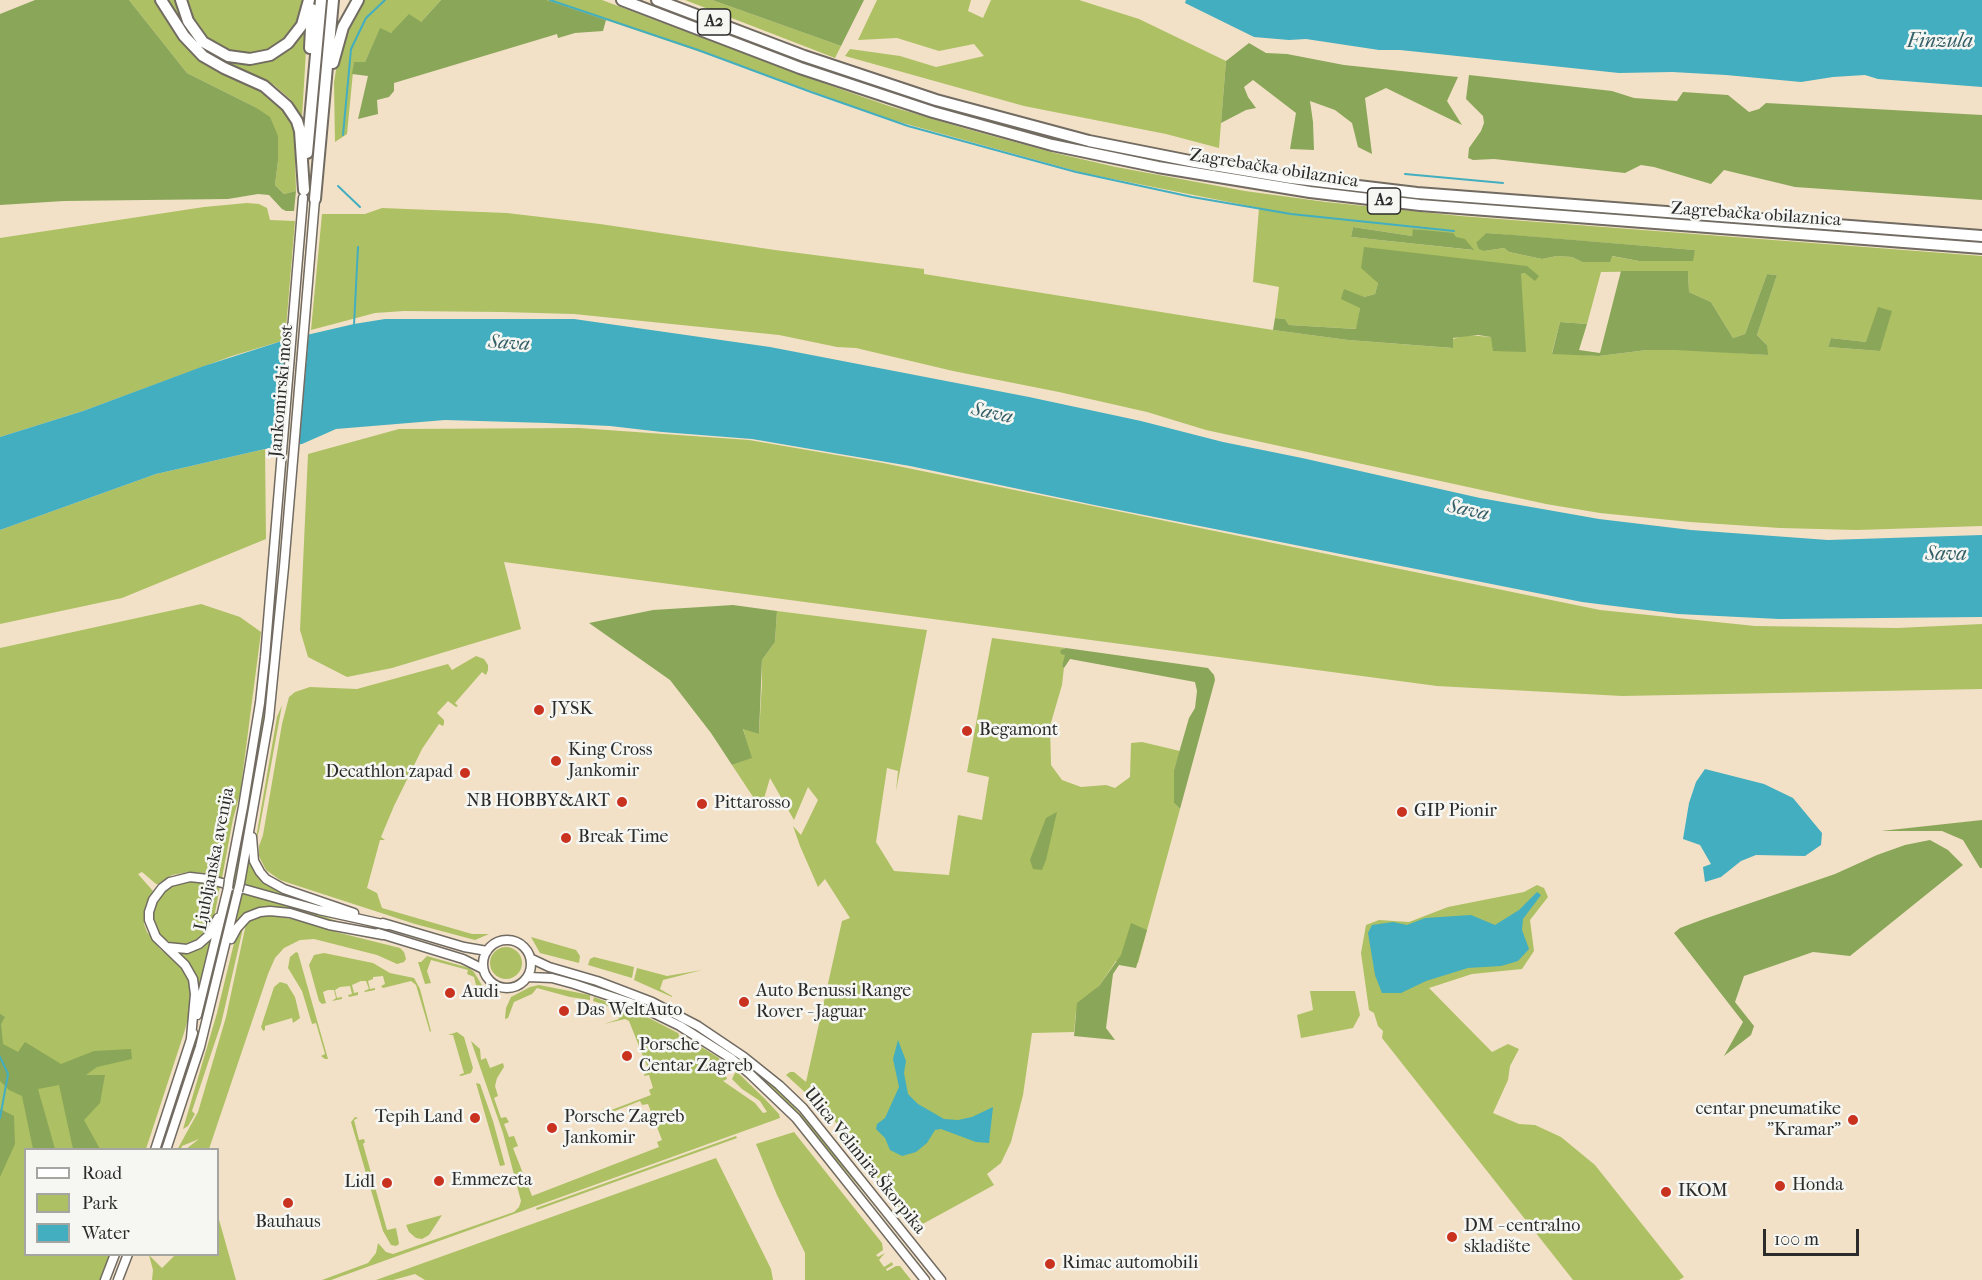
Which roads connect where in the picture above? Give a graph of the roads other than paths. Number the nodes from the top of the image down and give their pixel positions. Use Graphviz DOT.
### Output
graph roads {
  1 [pos="161,0"];
  2 [pos="182,0"];
  3 [pos="311,0"];
  4 [pos="321,0"];
  5 [pos="333,0"];
  6 [pos="358,0"];
  7 [pos="622,0"];
  8 [pos="657,0"];
  9 [pos="324,104"];
  10 [pos="311,106"];
  11 [pos="308,196"];
  12 [pos="1982,236"];
  13 [pos="1982,248"];
  14 [pos="273,567"];
  15 [pos="284,567"];
  16 [pos="251,822"];
  17 [pos="224,906"];
  18 [pos="319,910"];
  19 [pos="387,925"];
  20 [pos="383,935"];
  21 [pos="167,947"];
  22 [pos="226,947"];
  23 [pos="487,951"];
  24 [pos="532,959"];
  25 [pos="483,969"];
  26 [pos="528,977"];
  27 [pos="191,1038"];
  28 [pos="155,1148"];
  29 [pos="166,1148"];
  30 [pos="114,1256"];
  31 [pos="127,1256"];
  32 [pos="105,1280"];
  33 [pos="118,1280"];
  34 [pos="925,1280"];
  35 [pos="941,1280"];
  1 -- 11 [label="highway"];
  2 -- 3 [label="highway"];
  3 -- 10 [label="highway"];
  4 -- 10 [label="highway"];
  5 -- 9 [label="highway"];
  6 -- 9 [label="highway"];
  7 -- 13 [label="highway, Zagrebačka obilaznica / A2"];
  8 -- 12 [label="highway, Zagrebačka obilaznica / A2"];
  9 -- 11 [label="highway"];
  10 -- 11 [label="highway"];
  11 -- 14 [label="main road, Jankomirski most"];
  11 -- 15 [label="main road, Jankomirski most"];
  14 -- 17 [label="main road, Ljubljanska avenija"];
  15 -- 16 [label="main road, Ljubljanska avenija"];
  16 -- 19 [label="main road"];
  16 -- 22 [label="main road, Ljubljanska avenija"];
  17 -- 21 [label="main road"];
  17 -- 27 [label="main road, Ljubljanska avenija"];
  18 -- 19 [label="main road"];
  18 -- 20 [label="main road"];
  18 -- 21 [label="main road"];
  19 -- 23 [label="main road"];
  20 -- 22 [label="main road"];
  20 -- 25 [label="main road"];
  21 -- 27 [label="main road"];
  22 -- 29 [label="main road, Ljubljanska avenija"];
  23 -- 24 [label="main road"];
  23 -- 25 [label="main road"];
  24 -- 26 [label="main road"];
  24 -- 35 [label="main road, Ulica Velimira Škorpika"];
  25 -- 26 [label="main road"];
  26 -- 34 [label="main road, Ulica Velimira Škorpika"];
  27 -- 28 [label="main road, Ljubljanska avenija"];
  30 -- 32 [label="main road"];
  31 -- 33 [label="main road"];
}
